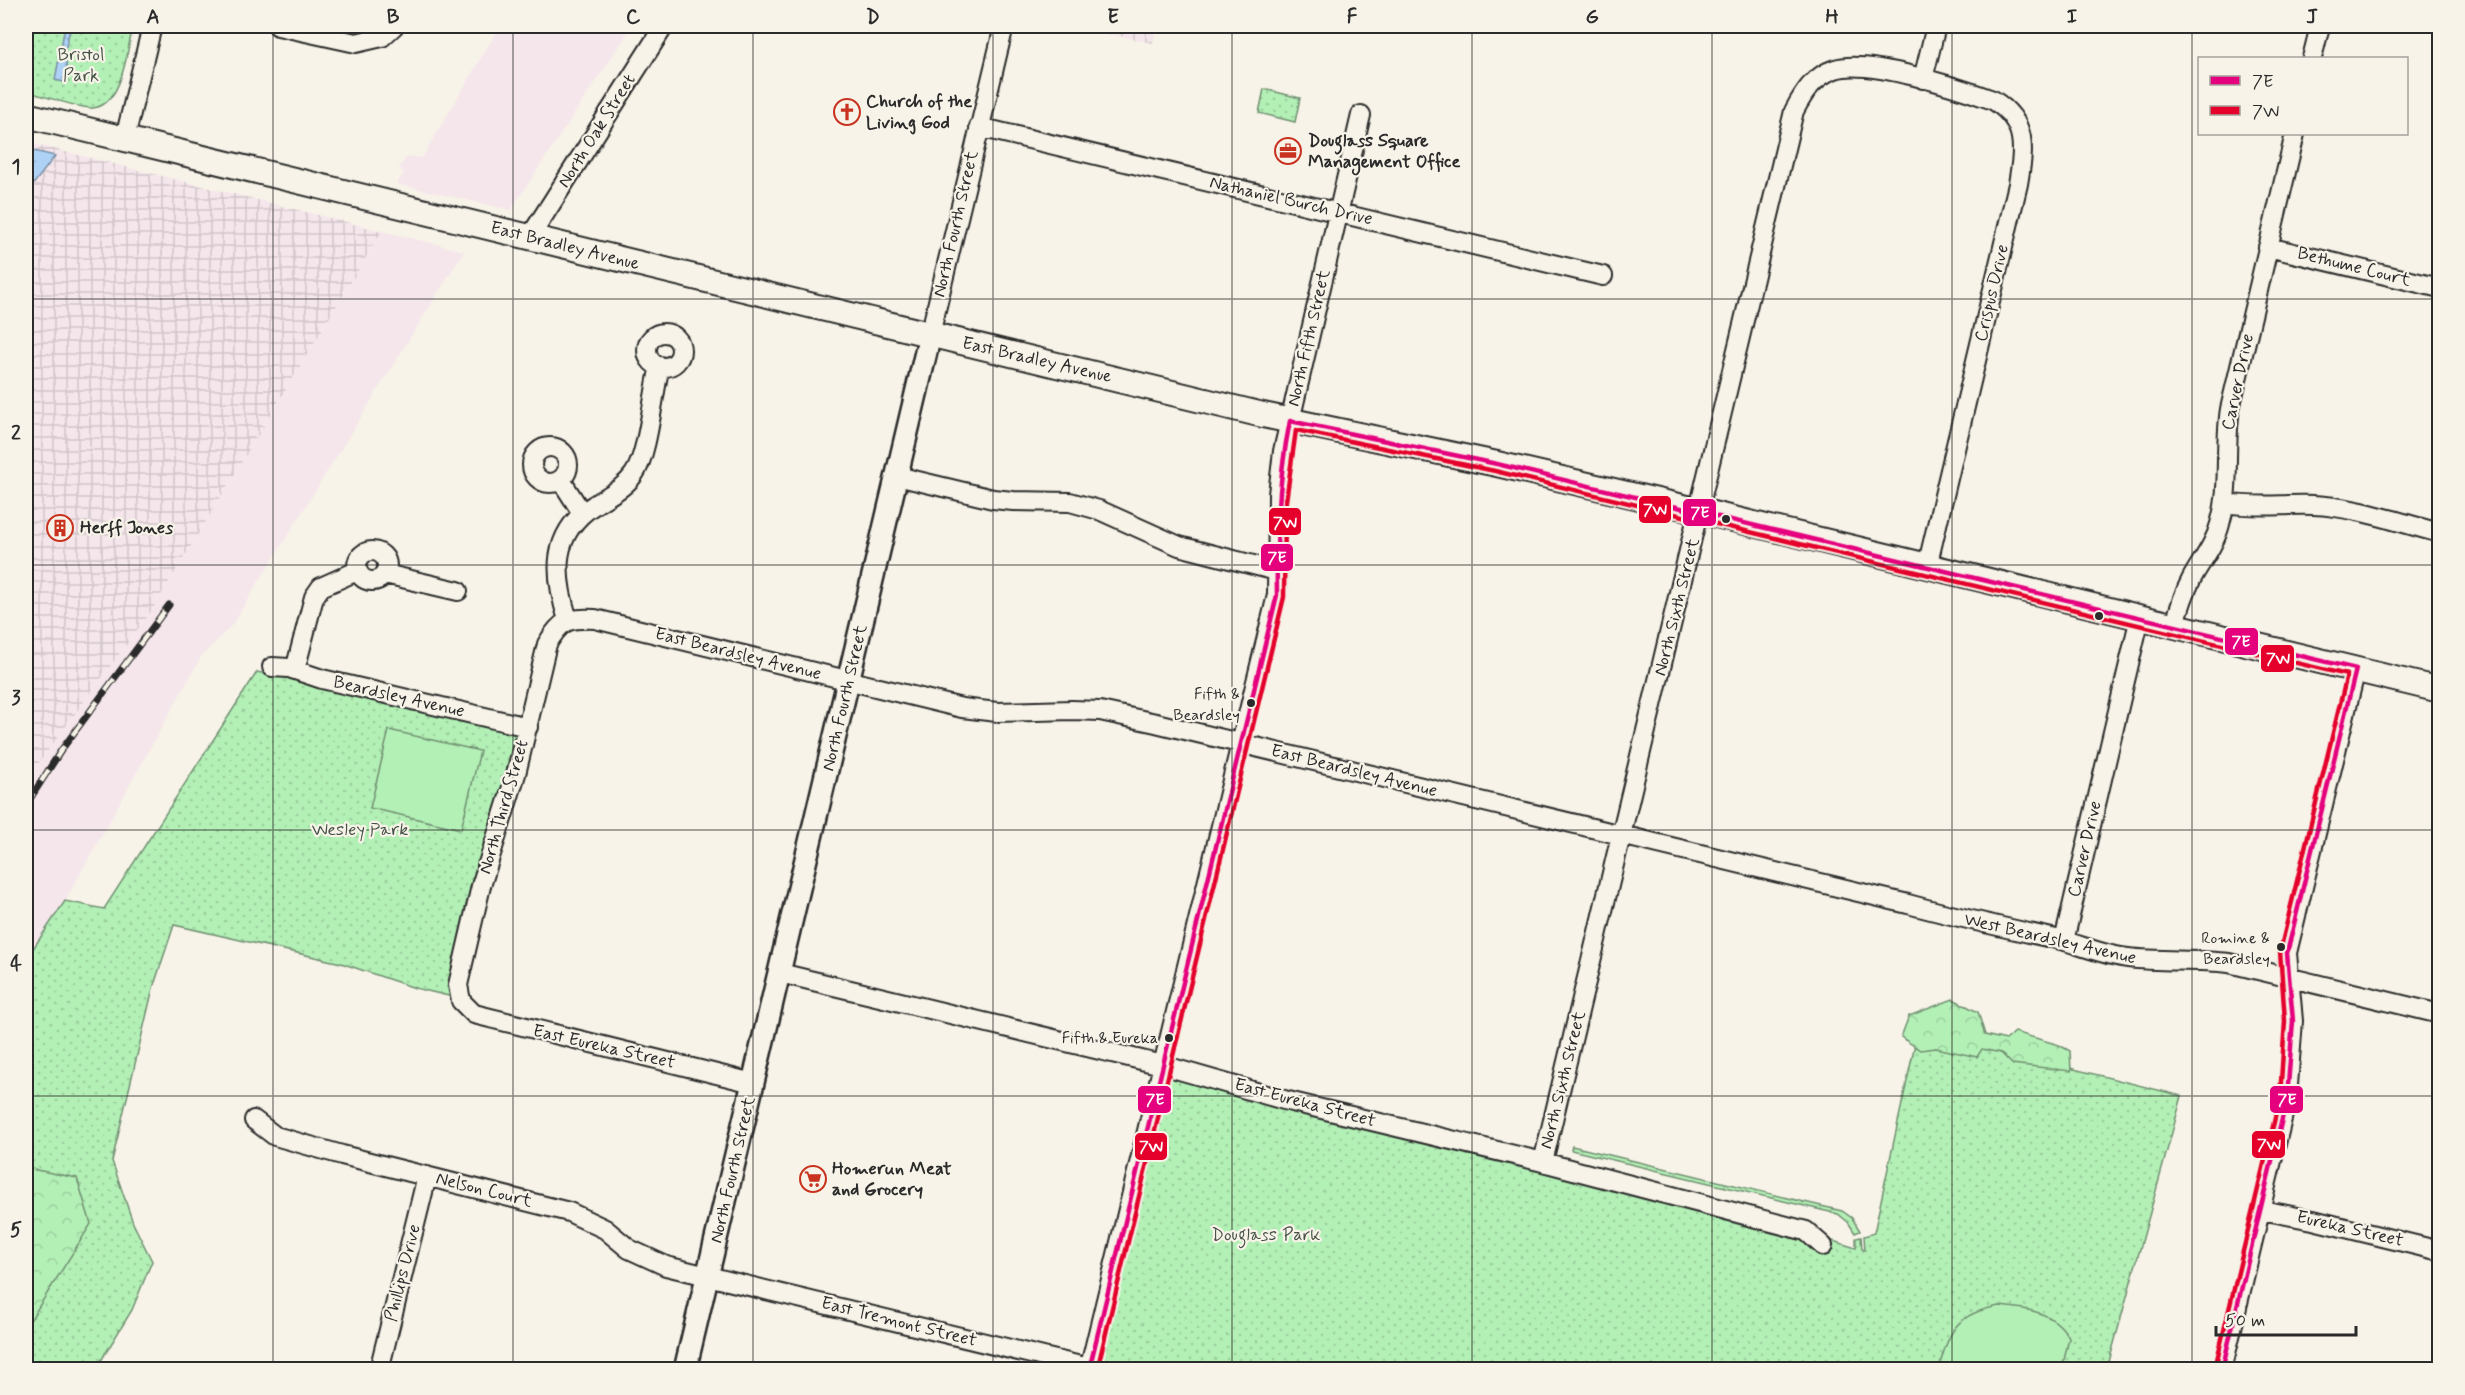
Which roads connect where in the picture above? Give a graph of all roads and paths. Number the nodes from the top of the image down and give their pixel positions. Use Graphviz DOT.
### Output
graph roads {
  1 [pos="152,26"];
  2 [pos="278,26"];
  3 [pos="664,26"];
  4 [pos="1004,26"];
  5 [pos="1936,26"];
  6 [pos="2320,26"];
  7 [pos="388,32"];
  8 [pos="2312,57"];
  9 [pos="1923,79"];
  10 [pos="26,115"];
  11 [pos="1361,115"];
  12 [pos="979,127"];
  13 [pos="2295,135"];
  14 [pos="125,138"];
  15 [pos="1339,213"];
  16 [pos="530,237"];
  17 [pos="2268,247"];
  18 [pos="1603,276"];
  19 [pos="2439,288"];
  20 [pos="930,335"];
  21 [pos="660,366"];
  22 [pos="1290,421"];
  23 [pos="897,476"];
  24 [pos="561,480"];
  25 [pos="2225,503"];
  26 [pos="1700,512"];
  27 [pos="582,513"];
  28 [pos="2439,532"];
  29 [pos="1927,567"];
  30 [pos="357,571"];
  31 [pos="1276,571"];
  32 [pos="385,574"];
  33 [pos="458,591"];
  34 [pos="2140,618"];
  35 [pos="568,620"];
  36 [pos="2175,625"];
  37 [pos="272,667"];
  38 [pos="2356,669"];
  39 [pos="295,670"];
  40 [pos="849,681"];
  41 [pos="2439,690"];
  42 [pos="528,727"];
  43 [pos="1241,743"];
  44 [pos="1623,836"];
  45 [pos="1908,904"];
  46 [pos="2064,941"];
  47 [pos="780,973"];
  48 [pos="2290,978"];
  49 [pos="461,1001"];
  50 [pos="2439,1014"];
  51 [pos="1162,1065"];
  52 [pos="753,1083"];
  53 [pos="254,1120"];
  54 [pos="1543,1162"];
  55 [pos="427,1176"];
  56 [pos="2261,1210"];
  57 [pos="1823,1246"];
  58 [pos="2439,1251"];
  59 [pos="708,1276"];
  60 [pos="1089,1369"];
  61 [pos="380,1370"];
  62 [pos="686,1370"];
  63 [pos="2222,1370"];
  1 -- 14 [label="street"];
  2 -- 7 [label="street"];
  3 -- 16 [label="street, North Oak Street"];
  4 -- 12 [label="street, North Fourth Street"];
  5 -- 9 [label="street"];
  6 -- 8 [label="street"];
  9 -- 26 [label="street, North Sixth Street"];
  9 -- 29 [label="street, Crispus Drive"];
  10 -- 14 [label="main road, East Bradley Avenue"];
  11 -- 15 [label="street, North Fifth Street"];
  12 -- 15 [label="street, Nathaniel Burch Drive"];
  12 -- 20 [label="street, North Fourth Street"];
  13 -- 17 [label="street, Carver Drive"];
  14 -- 16 [label="main road, East Bradley Avenue"];
  15 -- 18 [label="street, Nathaniel Burch Drive"];
  15 -- 22 [label="street, North Fifth Street"];
  16 -- 20 [label="main road, East Bradley Avenue"];
  17 -- 19 [label="street, Bethume Court"];
  17 -- 25 [label="street, Carver Drive"];
  20 -- 22 [label="main road, East Bradley Avenue"];
  20 -- 23 [label="street, North Fourth Street"];
  21 -- 27 [label="street"];
  22 -- 26 [label="main road, East Bradley Avenue"];
  22 -- 31 [label="street, North Fifth Street"];
  23 -- 31 [label="street"];
  23 -- 40 [label="street, North Fourth Street"];
  24 -- 27 [label="street"];
  25 -- 28 [label="street"];
  25 -- 36 [label="street, Carver Drive"];
  26 -- 29 [label="main road, East Bradley Avenue"];
  26 -- 44 [label="street, North Sixth Street"];
  27 -- 35 [label="street"];
  29 -- 34 [label="main road, East Bradley Avenue"];
  30 -- 32 [label="street"];
  30 -- 32 [label="street"];
  30 -- 39 [label="street"];
  31 -- 43 [label="street, North Fifth Street"];
  32 -- 33 [label="street"];
  34 -- 36 [label="main road, East Bradley Avenue"];
  34 -- 46 [label="street, Carver Drive"];
  35 -- 40 [label="street, East Beardsley Avenue"];
  35 -- 42 [label="street, North Third Street"];
  36 -- 38 [label="main road, East Bradley Avenue"];
  37 -- 39 [label="street, Beardsley Avenue"];
  38 -- 41 [label="main road, East Bradley Avenue"];
  38 -- 48 [label="street"];
  39 -- 42 [label="street, Beardsley Avenue"];
  40 -- 43 [label="street, East Beardsley Avenue"];
  40 -- 47 [label="street, North Fourth Street"];
  42 -- 49 [label="street, North Third Street"];
  43 -- 44 [label="street, East Beardsley Avenue"];
  43 -- 51 [label="street, North Fifth Street"];
  44 -- 45 [label="street, East Beardsley Avenue"];
  44 -- 54 [label="street, North Sixth Street"];
  45 -- 46 [label="street, West Beardsley Avenue"];
  46 -- 48 [label="street, West Beardsley Avenue"];
  47 -- 51 [label="street, East Eureka Street"];
  47 -- 52 [label="street, North Fourth Street"];
  48 -- 50 [label="street, West Beardsley Avenue"];
  48 -- 56 [label="street"];
  49 -- 52 [label="street, East Eureka Street"];
  51 -- 54 [label="street, East Eureka Street"];
  51 -- 60 [label="street, North Fifth Street"];
  52 -- 59 [label="street, North Fourth Street"];
  53 -- 55 [label="street, Nelson Court"];
  54 -- 57 [label="street, East Eureka Street"];
  55 -- 59 [label="street, Nelson Court"];
  55 -- 61 [label="street, Phillips Drive"];
  56 -- 58 [label="street, Eureka Street"];
  56 -- 63 [label="street"];
  59 -- 60 [label="street, East Tremont Street"];
  59 -- 62 [label="street, North Fourth Street"];
}
